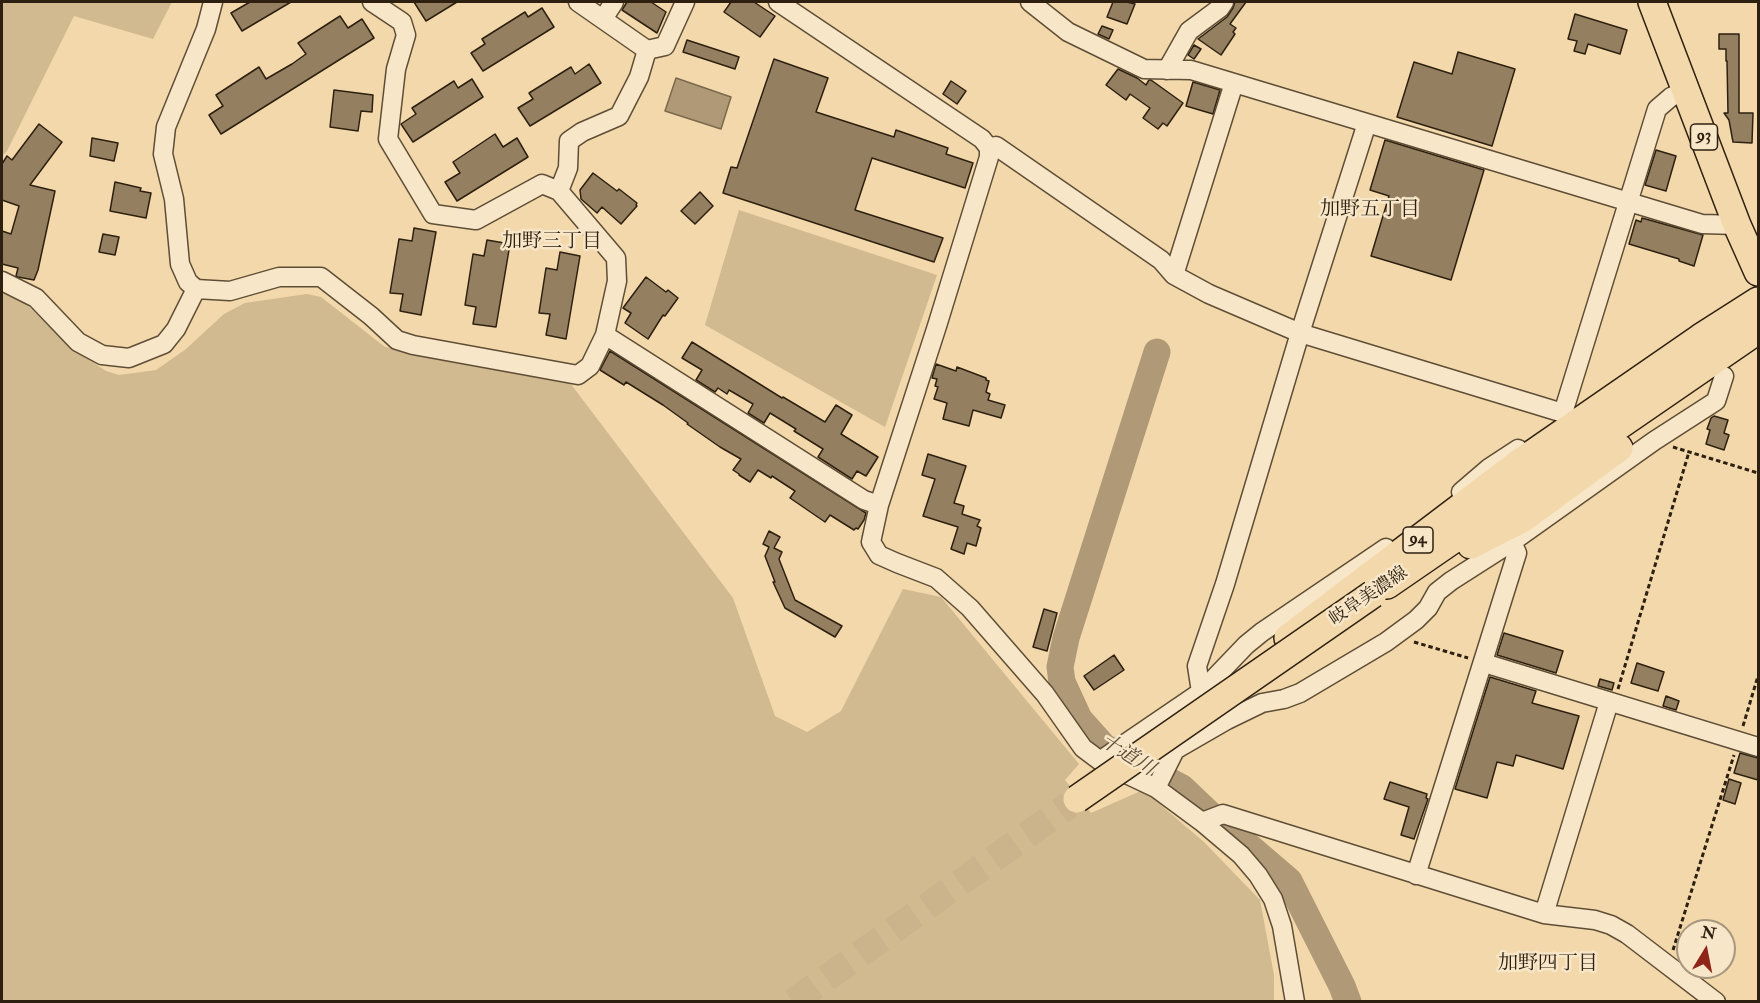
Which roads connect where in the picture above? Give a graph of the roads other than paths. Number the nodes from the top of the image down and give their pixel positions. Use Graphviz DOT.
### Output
graph roads {
  1 [pos="213,2"];
  2 [pos="372,2"];
  3 [pos="578,2"];
  4 [pos="614,2"];
  5 [pos="685,2"];
  6 [pos="778,2"];
  7 [pos="1030,2"];
  8 [pos="1224,2"];
  9 [pos="1652,2"];
  10 [pos="603,19"];
  11 [pos="647,50"];
  12 [pos="1167,70"];
  13 [pos="1234,83"];
  14 [pos="1686,90"];
  15 [pos="1367,123"];
  16 [pos="989,148"];
  17 [pos="559,191"];
  18 [pos="1627,202"];
  19 [pos="1737,225"];
  20 [pos="1758,272"];
  21 [pos="1174,275"];
  22 [pos="2,281"];
  23 [pos="196,289"];
  24 [pos="1758,301"];
  25 [pos="1758,330"];
  26 [pos="1300,333"];
  27 [pos="605,335"];
  28 [pos="1700,338"];
  29 [pos="1758,352"];
  30 [pos="1564,415"];
  31 [pos="1650,435"];
  32 [pos="879,505"];
  33 [pos="1512,542"];
  34 [pos="1373,594"];
  35 [pos="1484,663"];
  36 [pos="1205,696"];
  37 [pos="1611,702"];
  38 [pos="1758,747"];
  39 [pos="1175,750"];
  40 [pos="1103,763"];
  41 [pos="1159,781"];
  42 [pos="1073,802"];
  43 [pos="1208,819"];
  44 [pos="1416,875"];
  45 [pos="1544,914"];
  46 [pos="1295,1002"];
  47 [pos="1716,1002"];
  1 -- 23 [label="street"];
  2 -- 17 [label="street"];
  3 -- 10 [label="street"];
  4 -- 10 [label="street"];
  5 -- 11 [label="street"];
  6 -- 16 [label="street"];
  7 -- 12 [label="street"];
  8 -- 12 [label="street"];
  9 -- 14 [label="main road, 93"];
  10 -- 11 [label="street"];
  11 -- 17 [label="street"];
  12 -- 13 [label="street"];
  13 -- 15 [label="street"];
  13 -- 21 [label="street"];
  14 -- 18 [label="street"];
  14 -- 19 [label="main road, 93"];
  15 -- 18 [label="street"];
  15 -- 26 [label="street"];
  16 -- 21 [label="street"];
  16 -- 32 [label="street"];
  17 -- 27 [label="street"];
  18 -- 19 [label="street"];
  18 -- 30 [label="street"];
  19 -- 20 [label="main road, 93"];
  21 -- 26 [label="street"];
  22 -- 23 [label="street"];
  23 -- 27 [label="street"];
  24 -- 28 [label="main road, 94"];
  25 -- 34 [label="main road, 岐阜美濃線 / 94"];
  26 -- 30 [label="street"];
  26 -- 36 [label="street"];
  27 -- 32 [label="street"];
  28 -- 30 [label="street"];
  28 -- 36 [label="main road, 94, bridge"];
  29 -- 31 [label="main road, 94"];
  30 -- 36 [label="street"];
  31 -- 33 [label="street"];
  31 -- 34 [label="main road, 94"];
  32 -- 40 [label="street"];
  33 -- 35 [label="street"];
  33 -- 39 [label="street"];
  34 -- 36 [label="main road, 岐阜美濃線 / 94, bridge"];
  35 -- 37 [label="street"];
  35 -- 44 [label="street"];
  36 -- 39 [label="street"];
  36 -- 40 [label="street"];
  36 -- 42 [label="main road, 岐阜美濃線 / 94, bridge"];
  37 -- 38 [label="street"];
  37 -- 45 [label="street"];
  39 -- 41 [label="street"];
  40 -- 41 [label="street"];
  41 -- 43 [label="street"];
  43 -- 44 [label="street"];
  43 -- 46 [label="street"];
  44 -- 45 [label="street"];
  45 -- 47 [label="street"];
}
